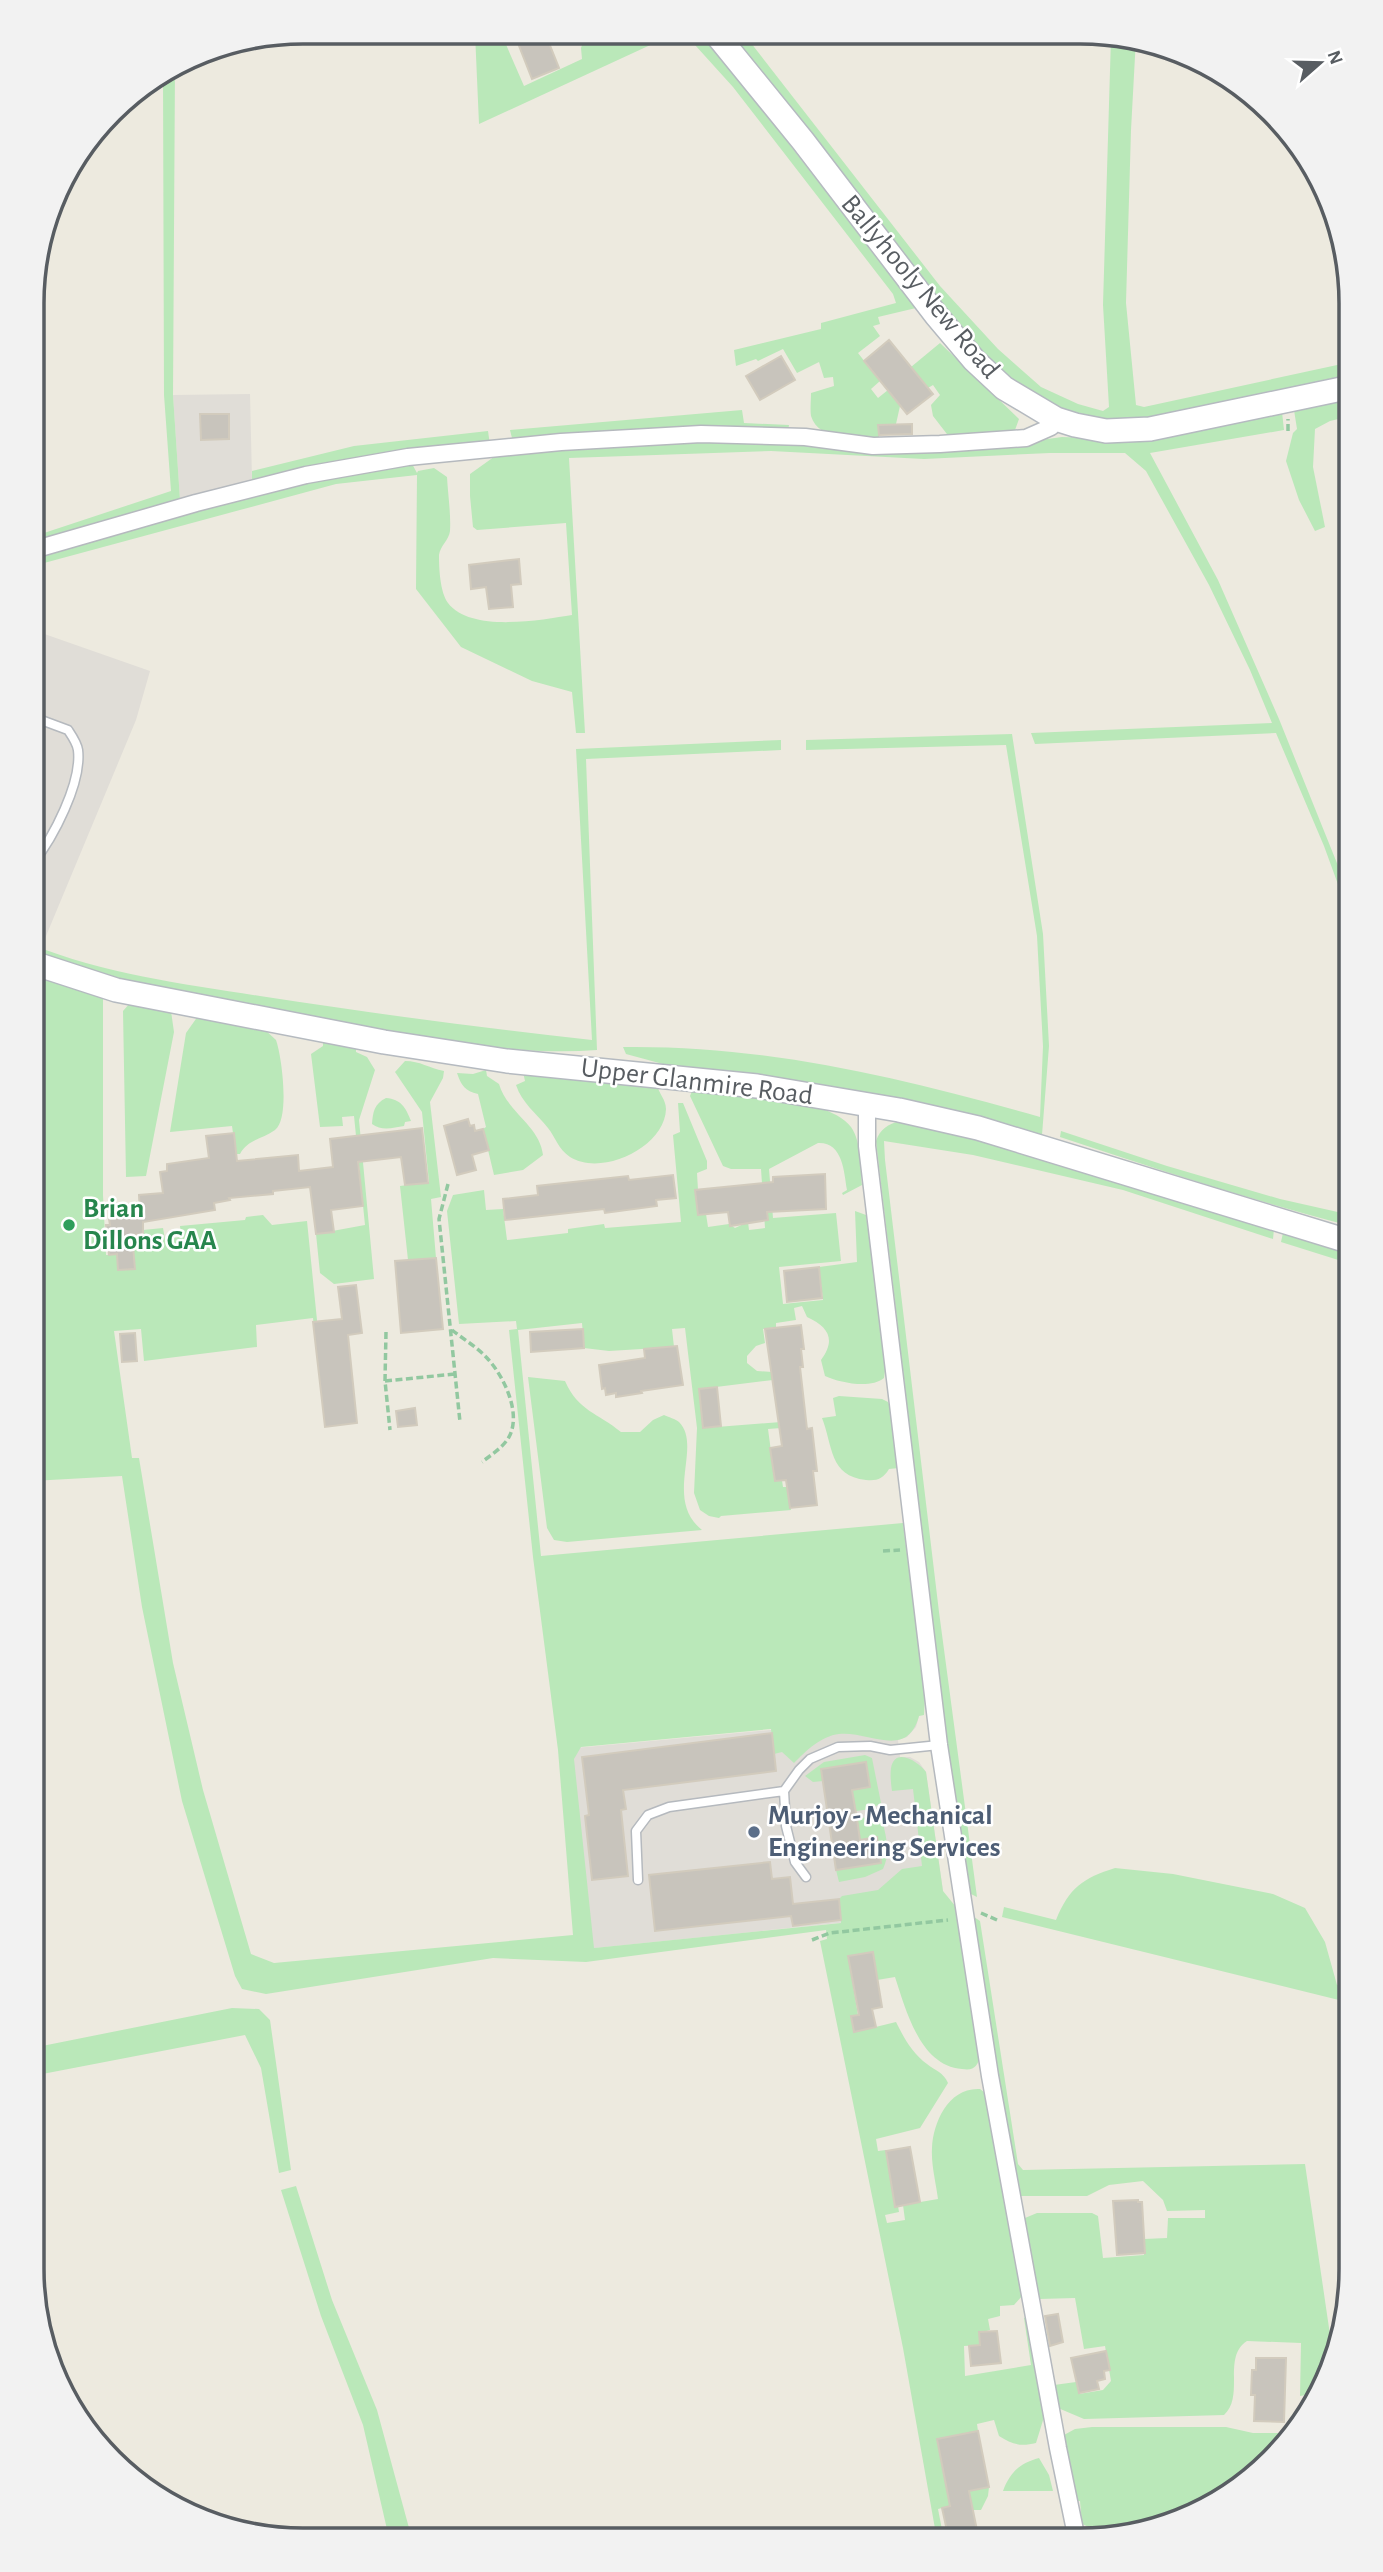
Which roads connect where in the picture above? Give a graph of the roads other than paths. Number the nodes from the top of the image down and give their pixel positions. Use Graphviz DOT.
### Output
graph roads {
  1 [pos="724,44"];
  2 [pos="1339,390"];
  3 [pos="1056,419"];
  4 [pos="44,547"];
  5 [pos="44,721"];
  6 [pos="44,849"];
  7 [pos="44,967"];
  8 [pos="867,1104"];
  9 [pos="1339,1238"];
  10 [pos="939,1745"];
  11 [pos="784,1791"];
  12 [pos="806,1877"];
  13 [pos="638,1880"];
  14 [pos="1075,2528"];
  1 -- 3 [label="main road, Ballyhooly New Road"];
  2 -- 3 [label="main road, Ballyhooly New Road"];
  3 -- 4 [label="street"];
  5 -- 6 [label="lane"];
  7 -- 8 [label="main road, Upper Glanmire Road"];
  8 -- 9 [label="main road, Upper Glanmire Road"];
  8 -- 10 [label="street"];
  10 -- 11 [label="lane"];
  10 -- 14 [label="street"];
  11 -- 12 [label="lane"];
  11 -- 13 [label="lane"];
}
